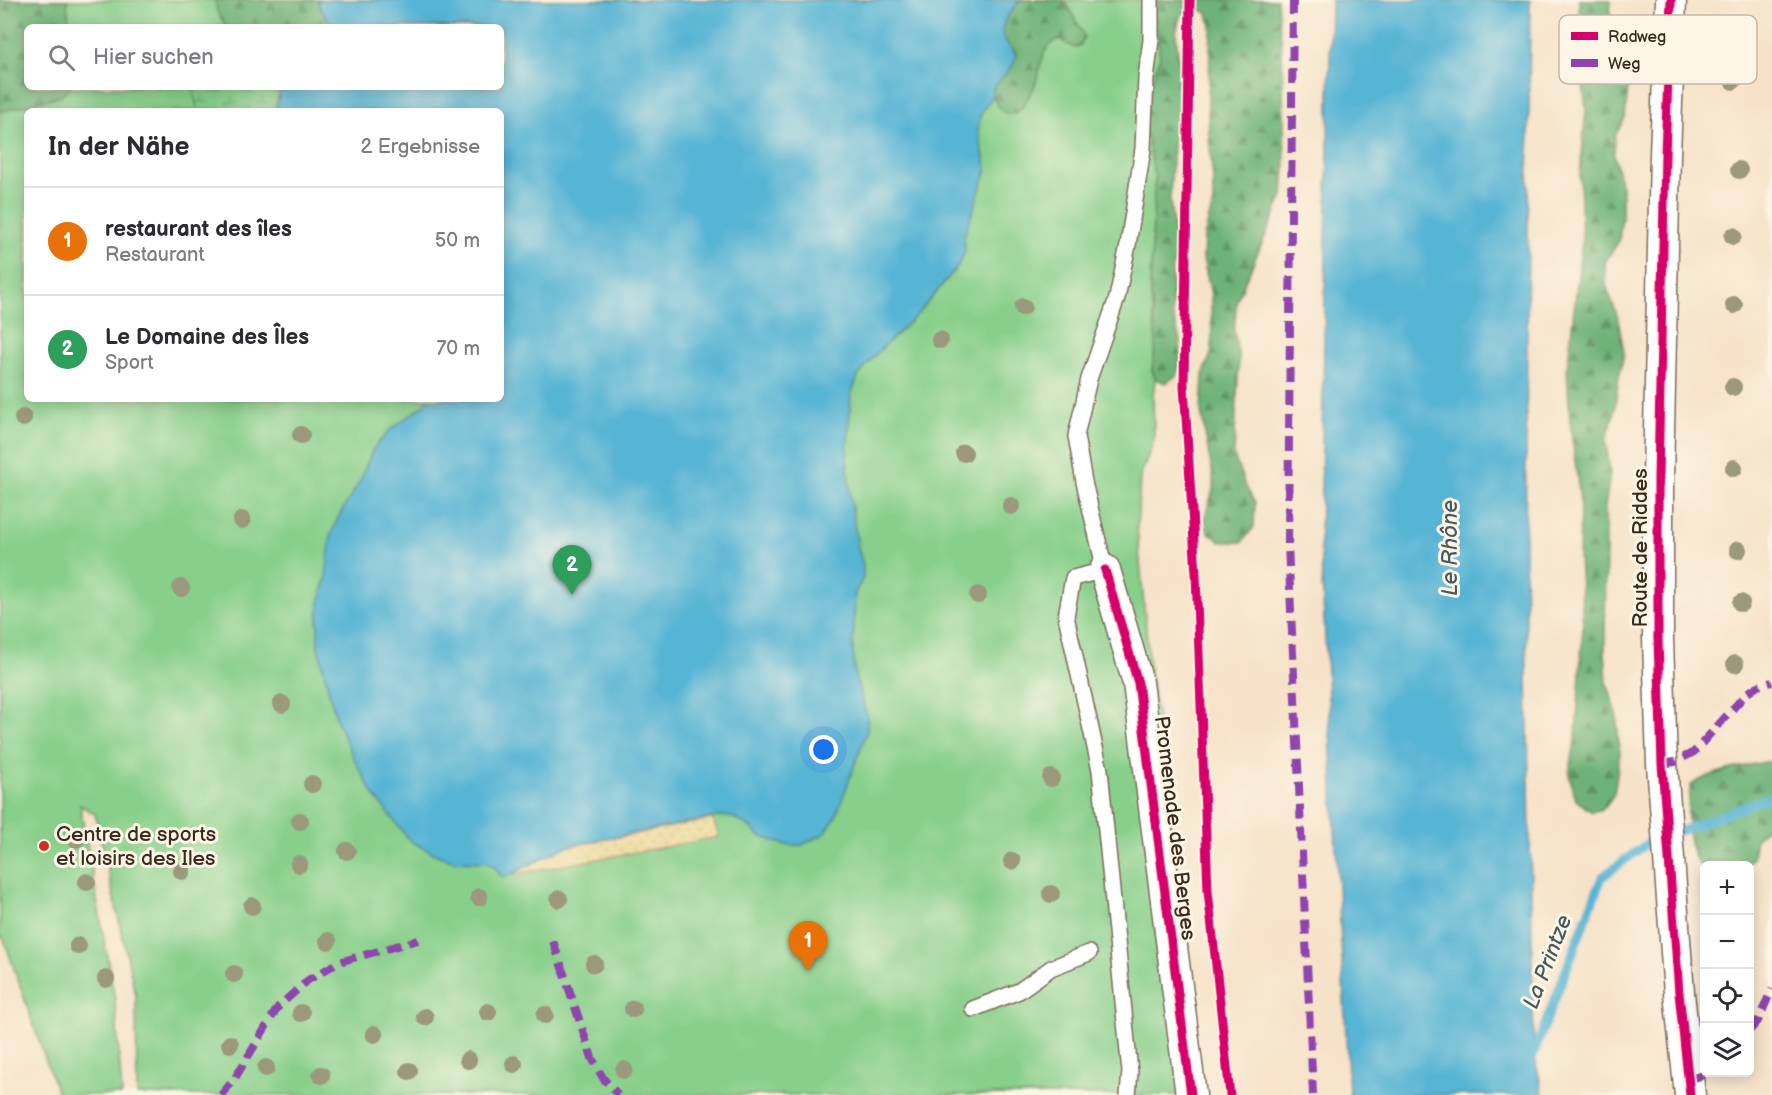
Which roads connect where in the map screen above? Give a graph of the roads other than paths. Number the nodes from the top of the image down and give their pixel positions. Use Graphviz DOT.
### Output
graph roads {
  1 [pos="1151,0"];
  2 [pos="1671,0"];
  3 [pos="1670,15"];
  4 [pos="1668,84"];
  5 [pos="1105,570"];
  6 [pos="1089,953"];
  7 [pos="973,1009"];
  8 [pos="1128,1095"];
  9 [pos="1191,1095"];
  10 [pos="1690,1095"];
  1 -- 5 [label="lane"];
  2 -- 3 [label="street, Route de Riddes"];
  4 -- 10 [label="street, Route de Riddes"];
  5 -- 8 [label="lane"];
  5 -- 9 [label="street, Promenade des Berges"];
  6 -- 7 [label="lane"];
}
